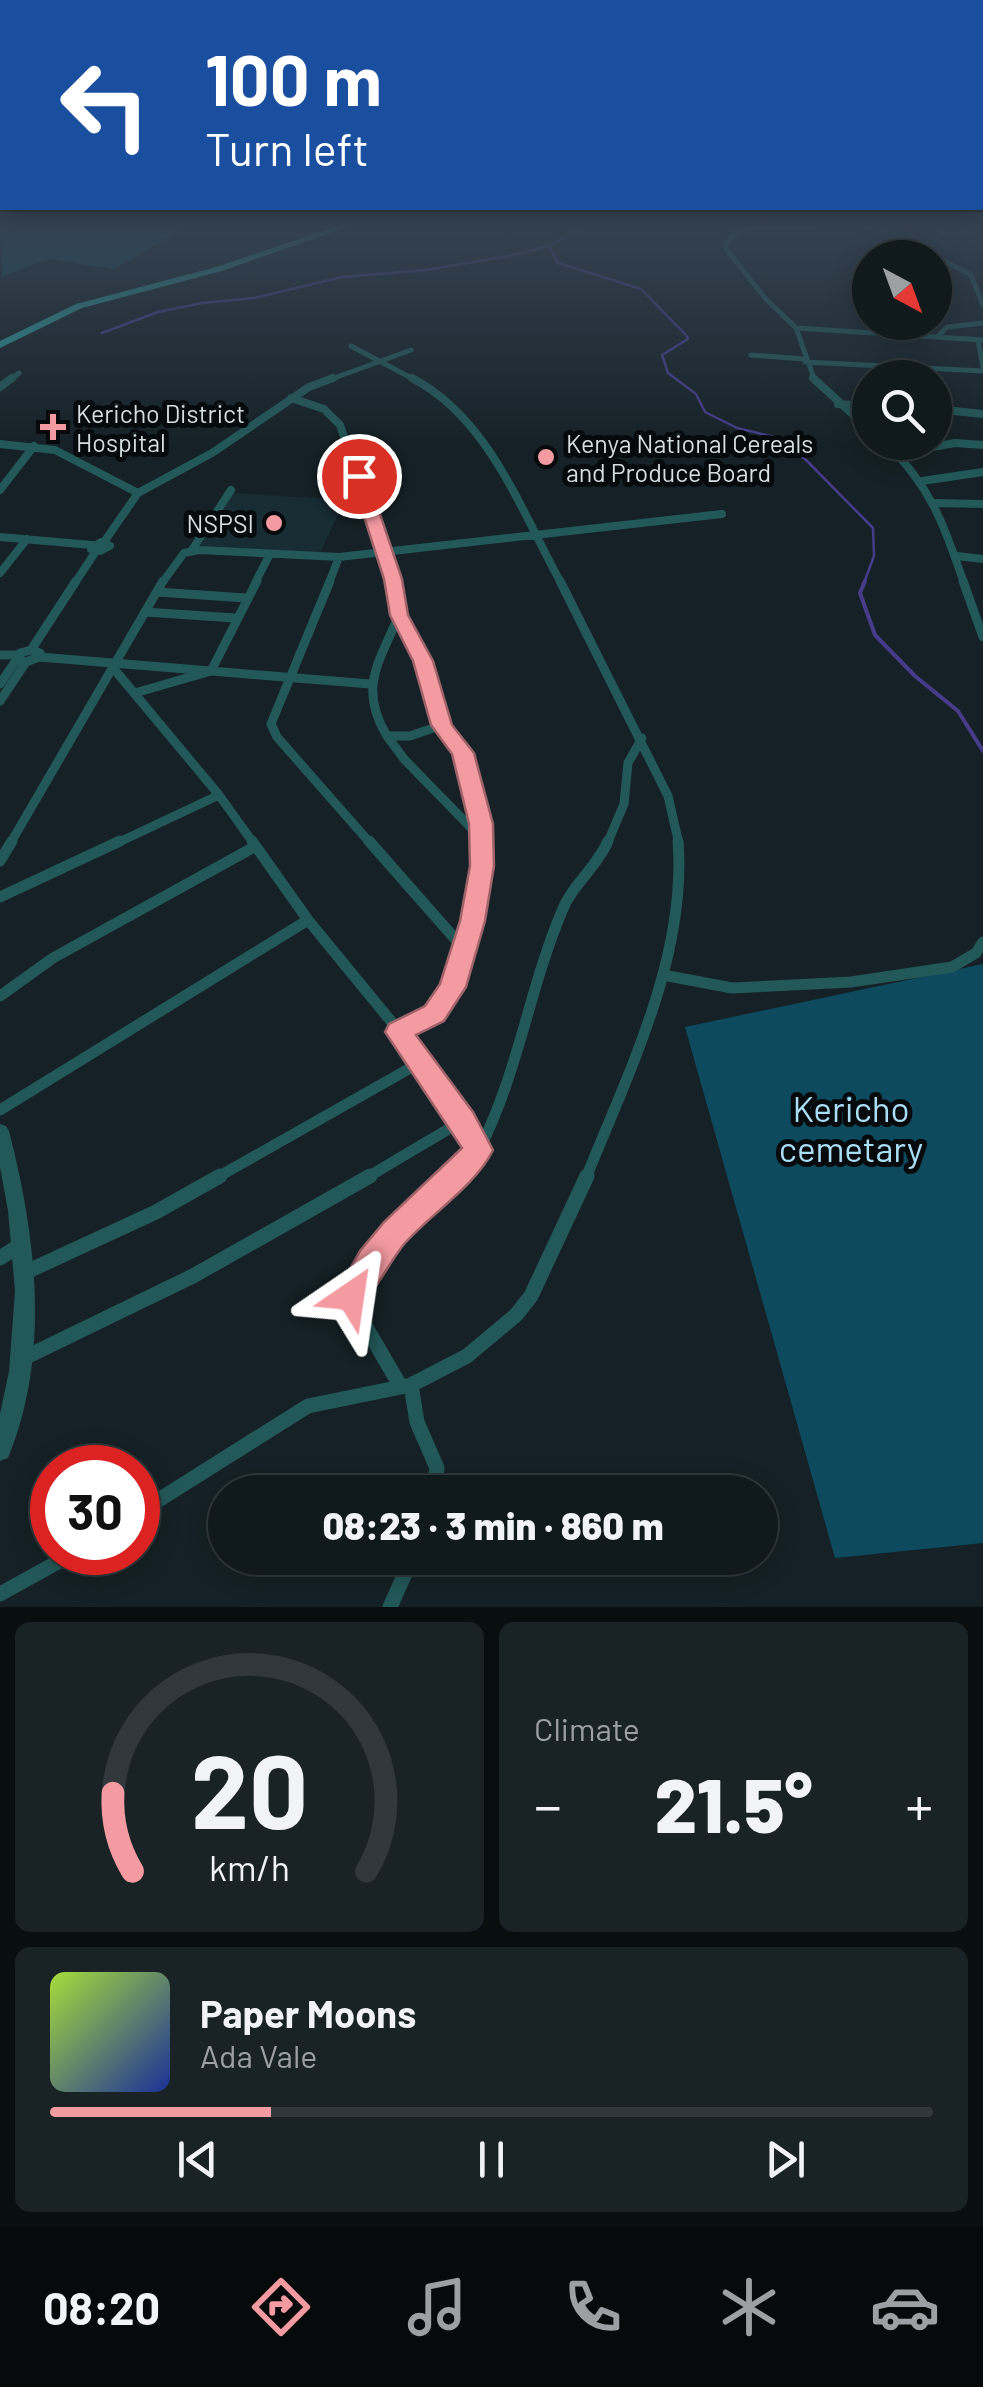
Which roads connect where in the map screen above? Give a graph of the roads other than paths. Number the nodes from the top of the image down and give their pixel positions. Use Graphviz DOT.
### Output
graph roads {
  1 [pos="112,297"];
  2 [pos="765,297"];
  3 [pos="983,324"];
  4 [pos="952,327"];
  5 [pos="796,328"];
  6 [pos="852,331"];
  7 [pos="952,337"];
  8 [pos="980,340"];
  9 [pos="4,342"];
  10 [pos="350,346"];
  11 [pos="411,350"];
  12 [pos="750,356"];
  13 [pos="381,360"];
  14 [pos="804,361"];
  15 [pos="983,369"];
  16 [pos="19,373"];
  17 [pos="0,387"];
  18 [pos="290,398"];
  19 [pos="838,404"];
  20 [pos="852,405"];
  21 [pos="952,411"];
  22 [pos="983,414"];
  23 [pos="852,415"];
  24 [pos="0,444"];
  25 [pos="952,444"];
  26 [pos="983,445"];
  27 [pos="34,446"];
  28 [pos="904,460"];
  29 [pos="983,472"];
  30 [pos="922,480"];
  31 [pos="0,490"];
  32 [pos="231,490"];
  33 [pos="138,493"];
  34 [pos="936,503"];
  35 [pos="983,504"];
  36 [pos="722,514"];
  37 [pos="534,537"];
  38 [pos="0,538"];
  39 [pos="27,539"];
  40 [pos="94,548"];
  41 [pos="192,550"];
  42 [pos="270,554"];
  43 [pos="384,554"];
  44 [pos="957,556"];
  45 [pos="339,557"];
  46 [pos="983,558"];
  47 [pos="0,574"];
  48 [pos="157,592"];
  49 [pos="246,598"];
  50 [pos="145,612"];
  51 [pos="399,615"];
  52 [pos="236,618"];
  53 [pos="982,634"];
  54 [pos="35,653"];
  55 [pos="0,655"];
  56 [pos="20,659"];
  57 [pos="116,665"];
  58 [pos="211,671"];
  59 [pos="291,678"];
  60 [pos="0,684"];
  61 [pos="370,684"];
  62 [pos="135,693"];
  63 [pos="0,701"];
  64 [pos="442,725"];
  65 [pos="387,736"];
  66 [pos="642,738"];
  67 [pos="219,795"];
  68 [pos="480,838"];
  69 [pos="254,847"];
  70 [pos="0,861"];
  71 [pos="0,897"];
  72 [pos="308,920"];
  73 [pos="983,942"];
  74 [pos="462,951"];
  75 [pos="664,975"];
  76 [pos="0,996"];
  77 [pos="399,1032"];
  78 [pos="421,1062"];
  79 [pos="0,1110"];
  80 [pos="462,1121"];
  81 [pos="0,1131"];
  82 [pos="478,1150"];
  83 [pos="7,1182"];
  84 [pos="22,1243"];
  85 [pos="0,1258"];
  86 [pos="26,1272"];
  87 [pos="24,1358"];
  88 [pos="406,1386"];
  89 [pos="5,1422"];
  90 [pos="0,1450"];
  91 [pos="436,1475"];
  92 [pos="160,1499"];
  93 [pos="34,1575"];
  94 [pos="404,1575"];
  95 [pos="0,1594"];
  96 [pos="390,1607"];
  1 -- 9 [label="highway"];
  2 -- 5 [label="street"];
  3 -- 4 [label="street"];
  5 -- 6 [label="street"];
  5 -- 14 [label="street"];
  7 -- 8 [label="street"];
  8 -- 15 [label="street"];
  10 -- 13 [label="street"];
  11 -- 13 [label="street"];
  12 -- 14 [label="street"];
  13 -- 18 [label="street"];
  13 -- 37 [label="street"];
  14 -- 15 [label="street"];
  14 -- 19 [label="street"];
  16 -- 17 [label="street"];
  18 -- 33 [label="street"];
  18 -- 43 [label="street"];
  19 -- 20 [label="street"];
  19 -- 23 [label="street"];
  21 -- 22 [label="street"];
  24 -- 27 [label="street"];
  25 -- 26 [label="street"];
  27 -- 31 [label="street"];
  27 -- 33 [label="street"];
  28 -- 30 [label="street"];
  29 -- 30 [label="street"];
  30 -- 34 [label="street"];
  32 -- 41 [label="street"];
  33 -- 40 [label="street"];
  34 -- 35 [label="street"];
  34 -- 44 [label="street"];
  36 -- 37 [label="street"];
  37 -- 43 [label="street"];
  37 -- 66 [label="street"];
  38 -- 39 [label="street"];
  39 -- 40 [label="street"];
  39 -- 47 [label="street"];
  40 -- 54 [label="street"];
  41 -- 42 [label="street"];
  41 -- 48 [label="street"];
  42 -- 45 [label="street"];
  42 -- 49 [label="street"];
  43 -- 45 [label="street"];
  43 -- 51 [label="street"];
  44 -- 46 [label="street"];
  44 -- 53 [label="street"];
  45 -- 59 [label="street"];
  48 -- 49 [label="street"];
  48 -- 50 [label="street"];
  49 -- 52 [label="street"];
  50 -- 52 [label="street"];
  50 -- 57 [label="street"];
  51 -- 61 [label="street"];
  51 -- 64 [label="street"];
  52 -- 58 [label="street"];
  54 -- 56 [label="street"];
  54 -- 57 [label="street"];
  55 -- 56 [label="street"];
  56 -- 60 [label="street"];
  56 -- 63 [label="street"];
  57 -- 58 [label="street"];
  57 -- 62 [label="street"];
  57 -- 70 [label="street"];
  58 -- 59 [label="street"];
  58 -- 62 [label="street"];
  59 -- 61 [label="street"];
  59 -- 74 [label="street"];
  61 -- 65 [label="street"];
  62 -- 67 [label="street"];
  64 -- 65 [label="street"];
  64 -- 68 [label="street"];
  65 -- 68 [label="street"];
  66 -- 75 [label="street"];
  66 -- 82 [label="street"];
  67 -- 69 [label="street"];
  67 -- 71 [label="street"];
  68 -- 74 [label="street"];
  69 -- 72 [label="street"];
  69 -- 76 [label="street"];
  72 -- 77 [label="street"];
  72 -- 79 [label="street"];
  73 -- 75 [label="street"];
  74 -- 77 [label="street"];
  75 -- 88 [label="street"];
  77 -- 78 [label="street"];
  78 -- 80 [label="street"];
  78 -- 86 [label="street"];
  80 -- 82 [label="street"];
  80 -- 87 [label="street"];
  81 -- 83 [label="street"];
  82 -- 88 [label="street"];
  83 -- 84 [label="street"];
  84 -- 85 [label="street"];
  84 -- 86 [label="street"];
  86 -- 87 [label="street"];
  87 -- 89 [label="street"];
  88 -- 91 [label="street"];
  88 -- 92 [label="street"];
  89 -- 90 [label="street"];
  93 -- 95 [label="street"];
  94 -- 96 [label="street"];
}
